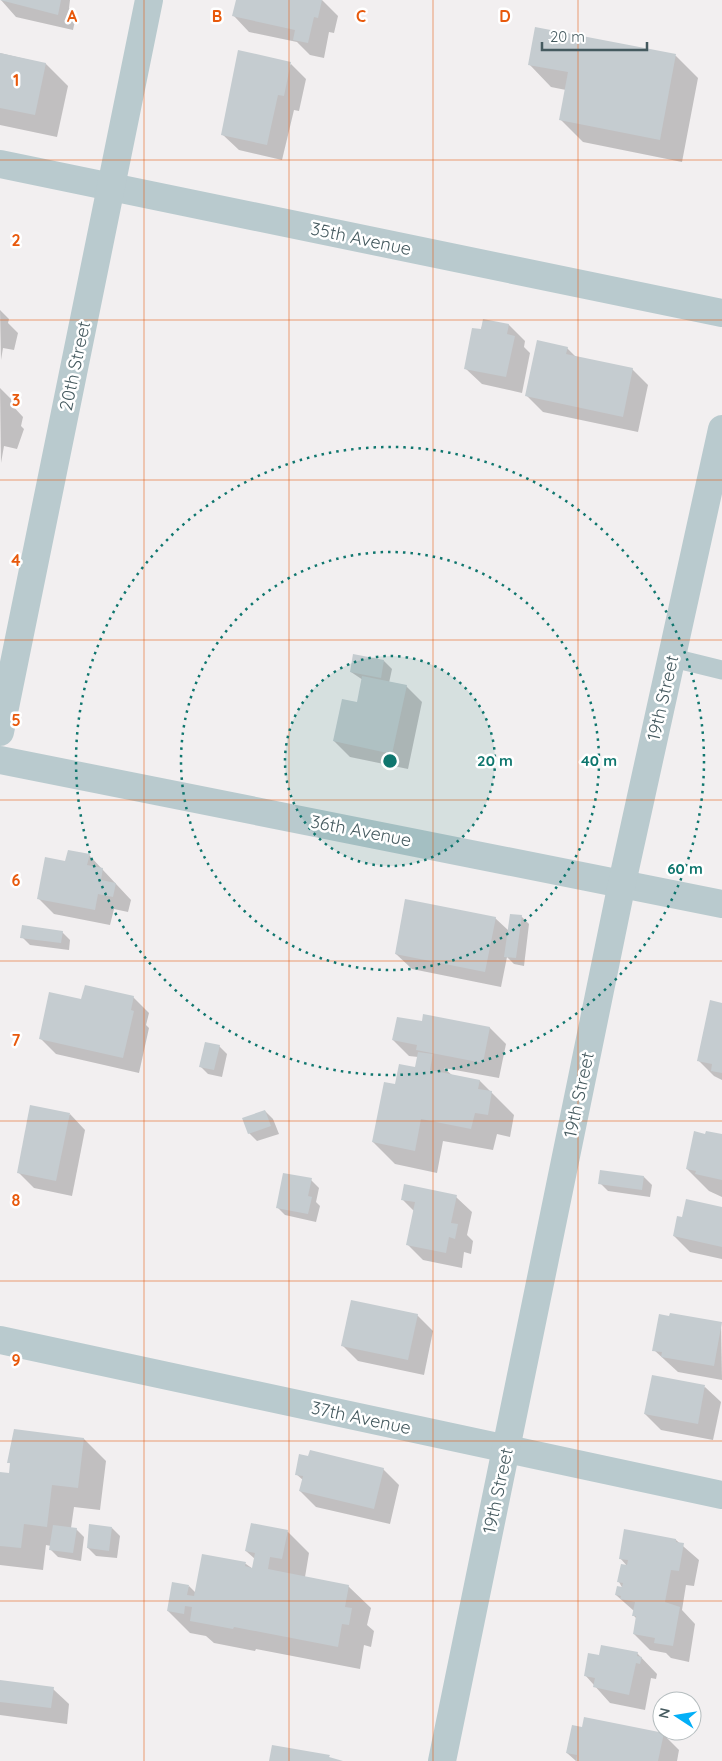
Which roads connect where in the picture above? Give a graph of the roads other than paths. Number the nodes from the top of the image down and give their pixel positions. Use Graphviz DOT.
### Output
graph roads {
  1 [pos="149,0"];
  2 [pos="0,164"];
  3 [pos="112,189"];
  4 [pos="722,313"];
  5 [pos="722,429"];
  6 [pos="672,658"];
  7 [pos="722,670"];
  8 [pos="0,732"];
  9 [pos="0,760"];
  10 [pos="622,883"];
  11 [pos="722,904"];
  12 [pos="0,1340"];
  13 [pos="506,1450"];
  14 [pos="722,1495"];
  15 [pos="442,1761"];
  1 -- 3 [label="street, 20th Street"];
  2 -- 3 [label="street, 35th Avenue"];
  3 -- 4 [label="street, 35th Avenue"];
  3 -- 8 [label="street, 20th Street"];
  5 -- 6 [label="street, 19th Street"];
  6 -- 7 [label="lane"];
  6 -- 10 [label="street, 19th Street"];
  9 -- 10 [label="street, 36th Avenue"];
  10 -- 11 [label="street, 36th Avenue"];
  10 -- 13 [label="street, 19th Street"];
  12 -- 13 [label="street, 37th Avenue"];
  13 -- 14 [label="street, 37th Avenue"];
  13 -- 15 [label="street, 19th Street"];
}
